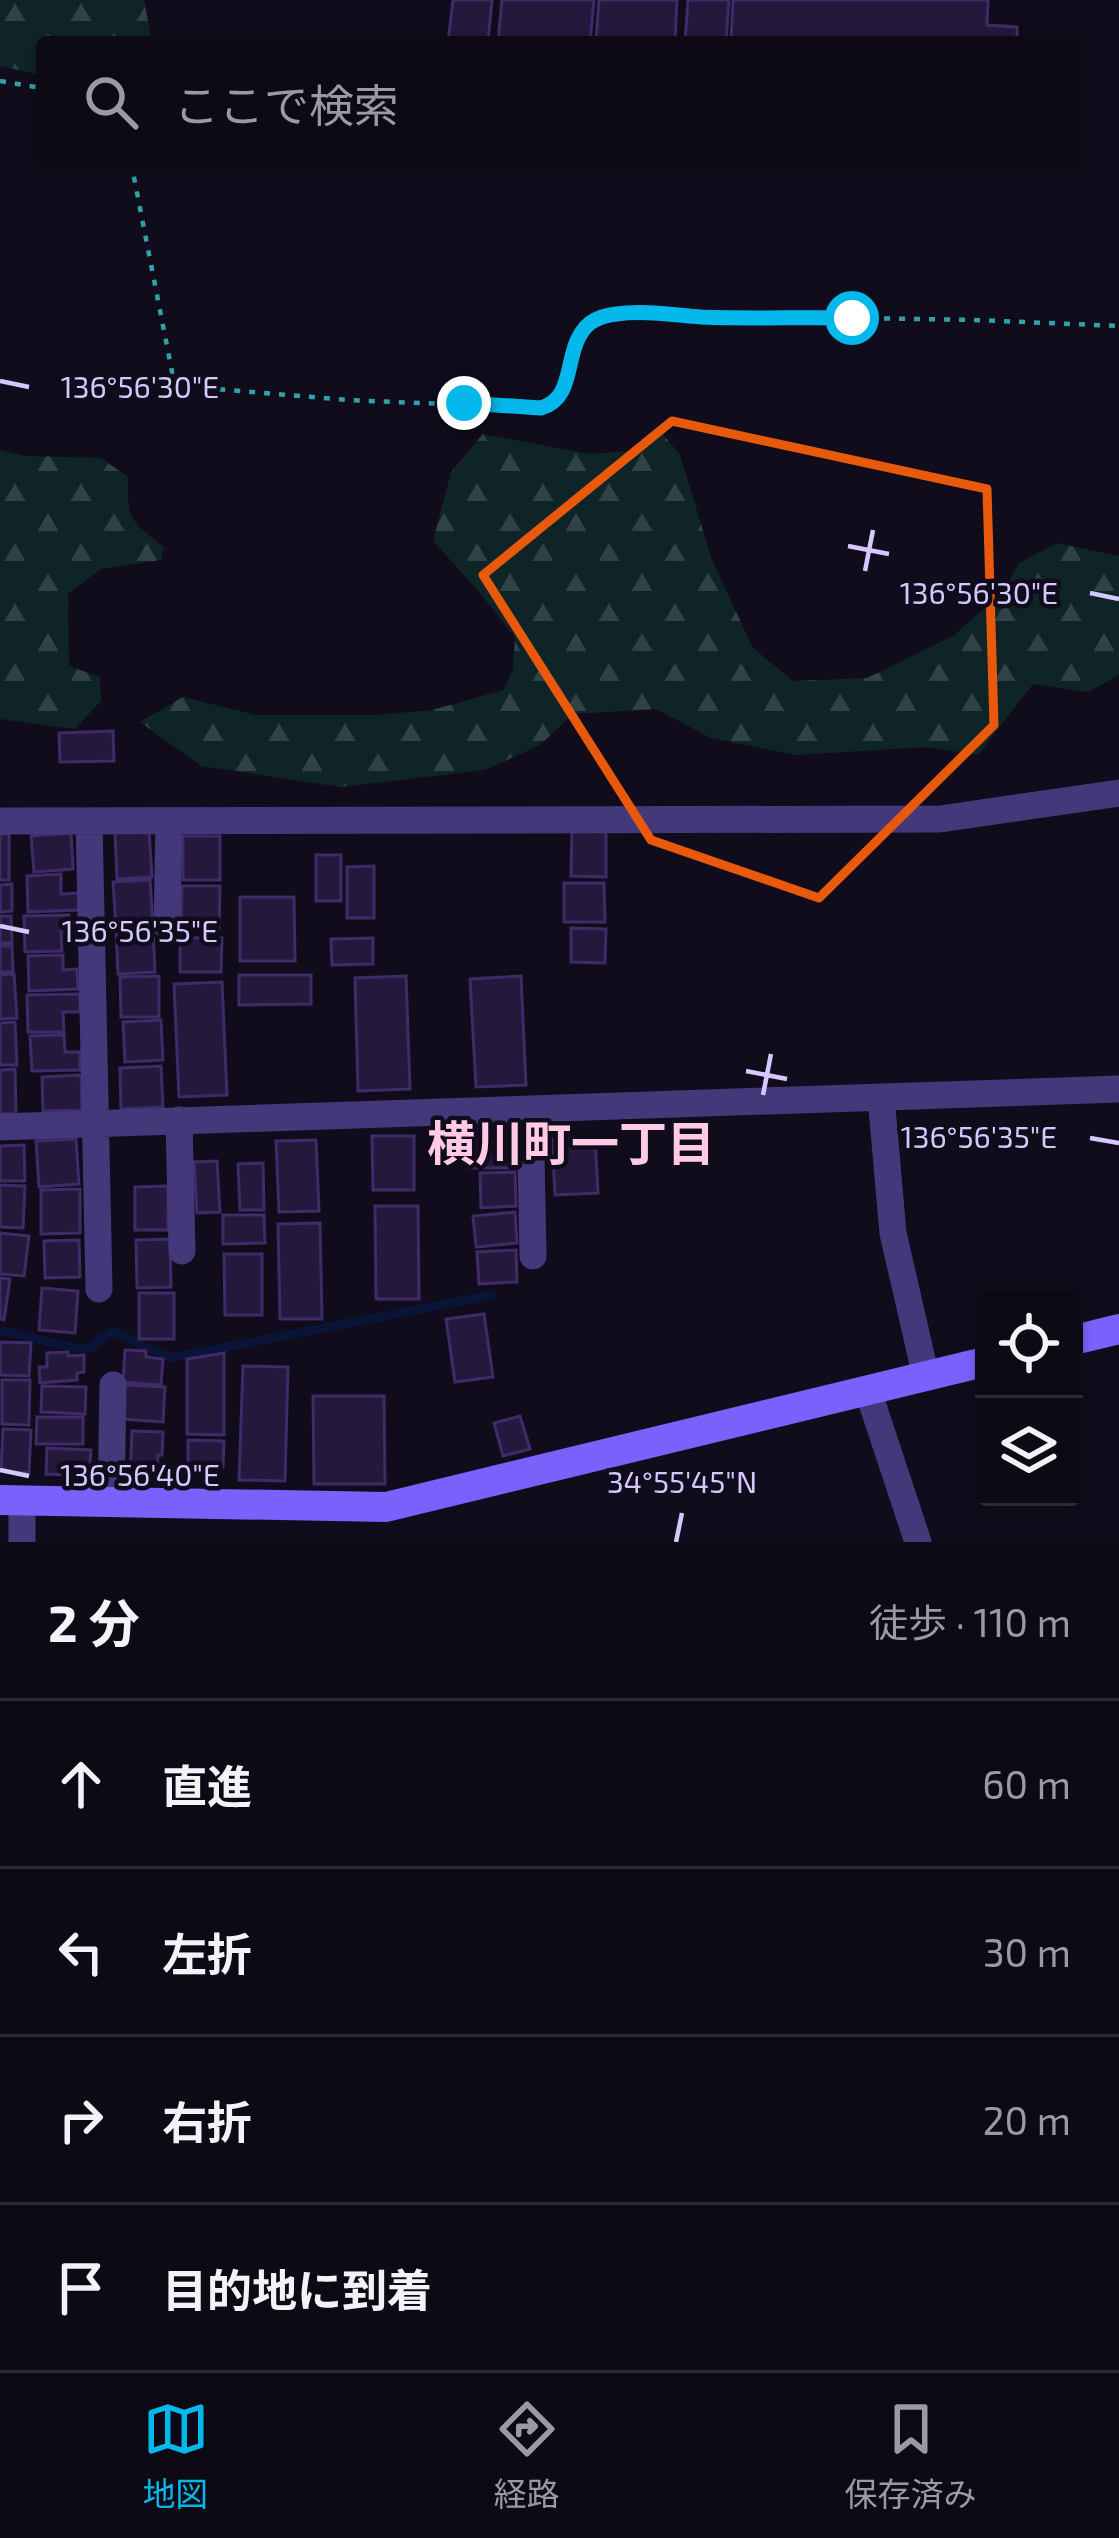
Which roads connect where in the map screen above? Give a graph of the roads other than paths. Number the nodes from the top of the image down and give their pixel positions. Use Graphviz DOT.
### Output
graph roads {
  1 [pos="1119,793"];
  2 [pos="0,820"];
  3 [pos="89,821"];
  4 [pos="169,822"];
  5 [pos="167,926"];
  6 [pos="1119,1089"];
  7 [pos="881,1096"];
  8 [pos="530,1108"];
  9 [pos="179,1120"];
  10 [pos="97,1124"];
  11 [pos="0,1127"];
  12 [pos="182,1251"];
  13 [pos="533,1256"];
  14 [pos="99,1288"];
  15 [pos="1119,1329"];
  16 [pos="1083,1338"];
  17 [pos="975,1364"];
  18 [pos="926,1377"];
  19 [pos="113,1385"];
  20 [pos="868,1391"];
  21 [pos="11,1500"];
  22 [pos="111,1502"];
  23 [pos="22,1542"];
  24 [pos="918,1542"];
  1 -- 4 [label="street"];
  2 -- 3 [label="street"];
  3 -- 4 [label="street"];
  3 -- 10 [label="street"];
  4 -- 5 [label="street"];
  6 -- 7 [label="street"];
  7 -- 8 [label="street"];
  7 -- 18 [label="street"];
  8 -- 9 [label="street"];
  8 -- 13 [label="street"];
  9 -- 10 [label="street"];
  9 -- 12 [label="street"];
  10 -- 11 [label="street"];
  10 -- 14 [label="street"];
  15 -- 16 [label="street"];
  17 -- 18 [label="street"];
  18 -- 20 [label="street"];
  19 -- 22 [label="street"];
  20 -- 22 [label="street"];
  20 -- 24 [label="street"];
  21 -- 22 [label="street"];
  21 -- 23 [label="street"];
}
